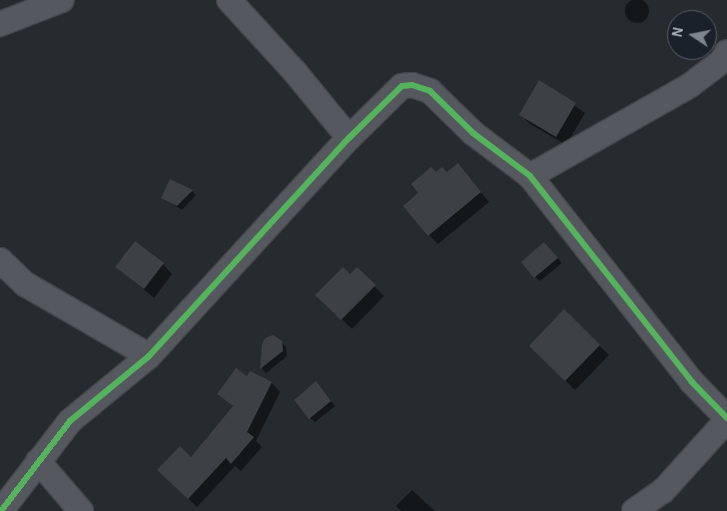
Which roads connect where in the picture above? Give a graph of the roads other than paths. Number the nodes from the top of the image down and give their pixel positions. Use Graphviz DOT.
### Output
graph roads {
  1 [pos="62,0"];
  2 [pos="229,0"];
  3 [pos="0,24"];
  4 [pos="727,52"];
  5 [pos="349,138"];
  6 [pos="530,176"];
  7 [pos="0,260"];
  8 [pos="149,356"];
  9 [pos="727,419"];
  10 [pos="38,460"];
  11 [pos="1,511"];
  12 [pos="81,511"];
  13 [pos="634,511"];
  1 -- 3 [label="street"];
  2 -- 5 [label="street"];
  4 -- 6 [label="street"];
  5 -- 6 [label="street"];
  5 -- 8 [label="street"];
  6 -- 9 [label="street"];
  7 -- 8 [label="street"];
  8 -- 10 [label="street"];
  9 -- 13 [label="street"];
  10 -- 11 [label="street"];
  10 -- 12 [label="street"];
}
